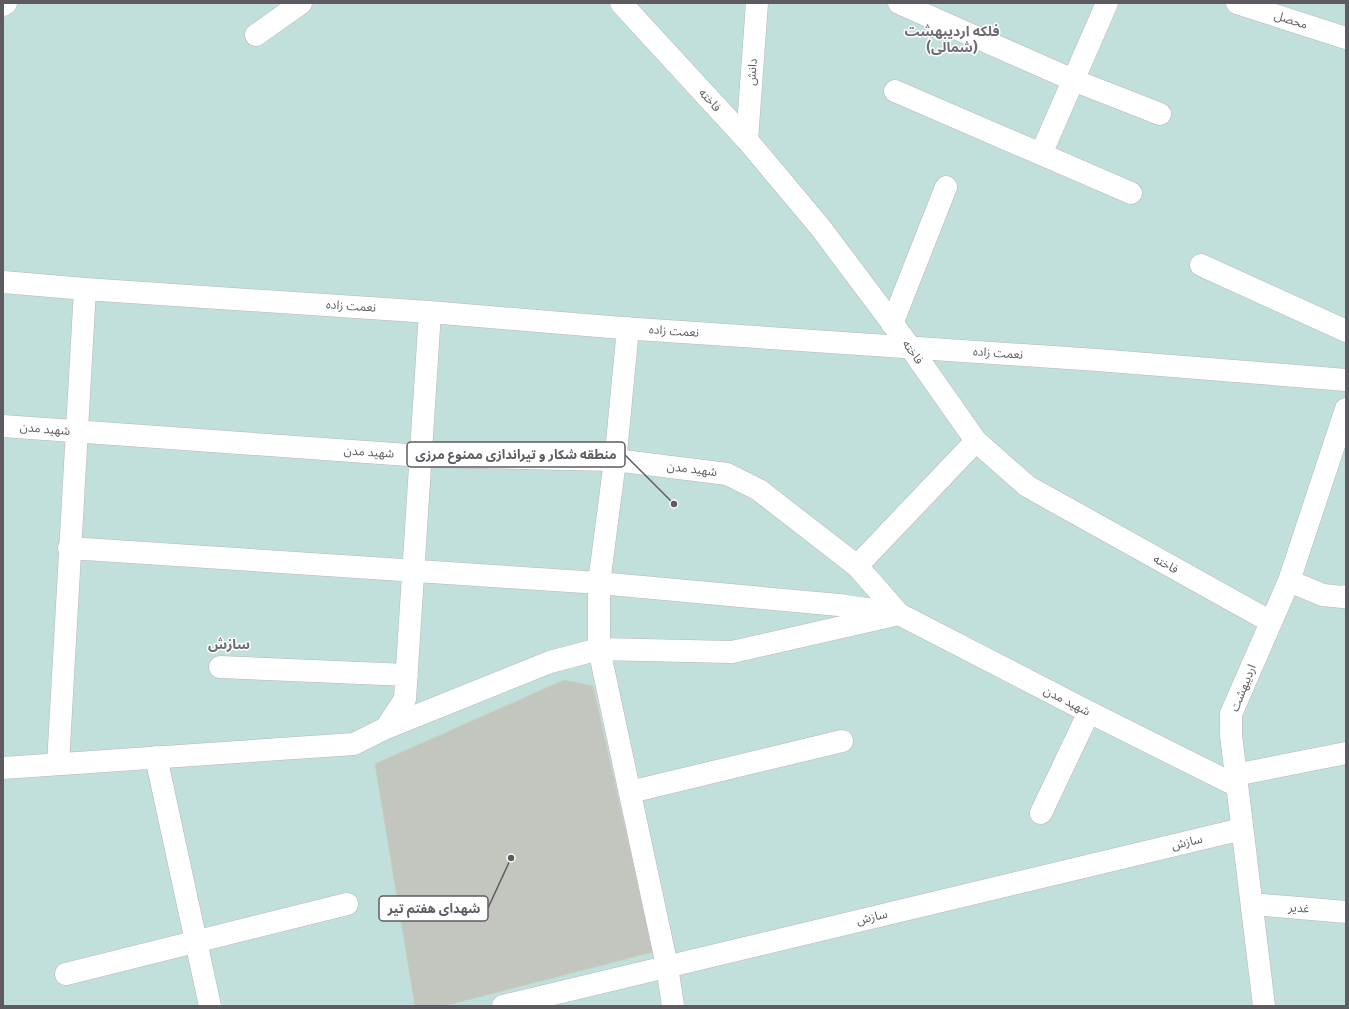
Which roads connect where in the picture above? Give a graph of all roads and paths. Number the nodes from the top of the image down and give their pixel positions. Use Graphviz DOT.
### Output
graph roads {
  1 [pos="6,3"];
  2 [pos="301,3"];
  3 [pos="621,3"];
  4 [pos="757,3"];
  5 [pos="899,3"];
  6 [pos="1107,3"];
  7 [pos="1237,3"];
  8 [pos="3,5"];
  9 [pos="256,35"];
  10 [pos="1346,38"];
  11 [pos="1073,80"];
  12 [pos="895,91"];
  13 [pos="1160,114"];
  14 [pos="747,140"];
  15 [pos="1041,154"];
  16 [pos="946,186"];
  17 [pos="1131,193"];
  18 [pos="1201,265"];
  19 [pos="3,282"];
  20 [pos="85,289"];
  21 [pos="430,312"];
  22 [pos="892,324"];
  23 [pos="628,328"];
  24 [pos="1346,331"];
  25 [pos="910,347"];
  26 [pos="1346,380"];
  27 [pos="1346,409"];
  28 [pos="3,426"];
  29 [pos="76,432"];
  30 [pos="976,441"];
  31 [pos="422,456"];
  32 [pos="615,460"];
  33 [pos="69,548"];
  34 [pos="857,566"];
  35 [pos="414,570"];
  36 [pos="1289,581"];
  37 [pos="599,583"];
  38 [pos="1346,596"];
  39 [pos="899,614"];
  40 [pos="1271,622"];
  41 [pos="599,648"];
  42 [pos="220,667"];
  43 [pos="407,675"];
  44 [pos="1089,712"];
  45 [pos="386,728"];
  46 [pos="842,741"];
  47 [pos="1346,753"];
  48 [pos="156,757"];
  49 [pos="58,764"];
  50 [pos="3,768"];
  51 [pos="1236,781"];
  52 [pos="630,792"];
  53 [pos="1041,812"];
  54 [pos="1242,828"];
  55 [pos="347,904"];
  56 [pos="1252,904"];
  57 [pos="1346,912"];
  58 [pos="196,942"];
  59 [pos="667,966"];
  60 [pos="66,974"];
  61 [pos="210,1006"];
  62 [pos="503,1006"];
  63 [pos="673,1006"];
  64 [pos="1264,1006"];
  1 -- 8 [label="street"];
  2 -- 9 [label="street"];
  3 -- 14 [label="street, فاخته"];
  4 -- 14 [label="street, دانش"];
  5 -- 11 [label="street"];
  6 -- 11 [label="street"];
  7 -- 10 [label="street, محصل"];
  11 -- 13 [label="street"];
  11 -- 15 [label="street"];
  12 -- 15 [label="street"];
  14 -- 22 [label="street, فاخته"];
  15 -- 17 [label="street"];
  16 -- 22 [label="street"];
  18 -- 24 [label="street"];
  19 -- 20 [label="street, نعمت زاده"];
  20 -- 21 [label="street, نعمت زاده"];
  20 -- 29 [label="street"];
  21 -- 23 [label="street, نعمت زاده"];
  21 -- 31 [label="street"];
  22 -- 25 [label="street, فاخته"];
  23 -- 25 [label="street, نعمت زاده"];
  23 -- 32 [label="street"];
  25 -- 26 [label="street, نعمت زاده"];
  25 -- 30 [label="street, فاخته"];
  27 -- 36 [label="street, اردیبهشت"];
  28 -- 29 [label="street, شهید مدن"];
  29 -- 31 [label="street, شهید مدن"];
  29 -- 33 [label="street"];
  30 -- 34 [label="street"];
  30 -- 40 [label="street, فاخته"];
  31 -- 32 [label="street, شهید مدن"];
  31 -- 35 [label="street"];
  32 -- 34 [label="street, شهید مدن"];
  32 -- 37 [label="street"];
  33 -- 35 [label="street, شهید مدن"];
  33 -- 49 [label="street"];
  34 -- 39 [label="street, شهید مدن"];
  35 -- 37 [label="street, شهید مدن"];
  35 -- 43 [label="street"];
  36 -- 38 [label="street"];
  36 -- 40 [label="street, اردیبهشت"];
  37 -- 39 [label="street, شهید مدن"];
  37 -- 41 [label="street"];
  39 -- 41 [label="street"];
  39 -- 44 [label="street, شهید مدن"];
  40 -- 51 [label="street, اردیبهشت"];
  41 -- 45 [label="street"];
  41 -- 52 [label="street"];
  42 -- 43 [label="street"];
  43 -- 45 [label="street"];
  44 -- 51 [label="street, شهید مدن"];
  44 -- 53 [label="street"];
  45 -- 48 [label="street"];
  46 -- 52 [label="street"];
  47 -- 51 [label="street"];
  48 -- 49 [label="street"];
  48 -- 58 [label="street"];
  49 -- 50 [label="street"];
  51 -- 54 [label="street, اردیبهشت"];
  52 -- 59 [label="street"];
  54 -- 56 [label="street, اردیبهشت"];
  54 -- 59 [label="street, سازش"];
  55 -- 58 [label="street"];
  56 -- 57 [label="street, غدیر"];
  56 -- 64 [label="street, اردیبهشت"];
  58 -- 60 [label="street"];
  58 -- 61 [label="street"];
  59 -- 62 [label="street, سازش"];
  59 -- 63 [label="street"];
}
